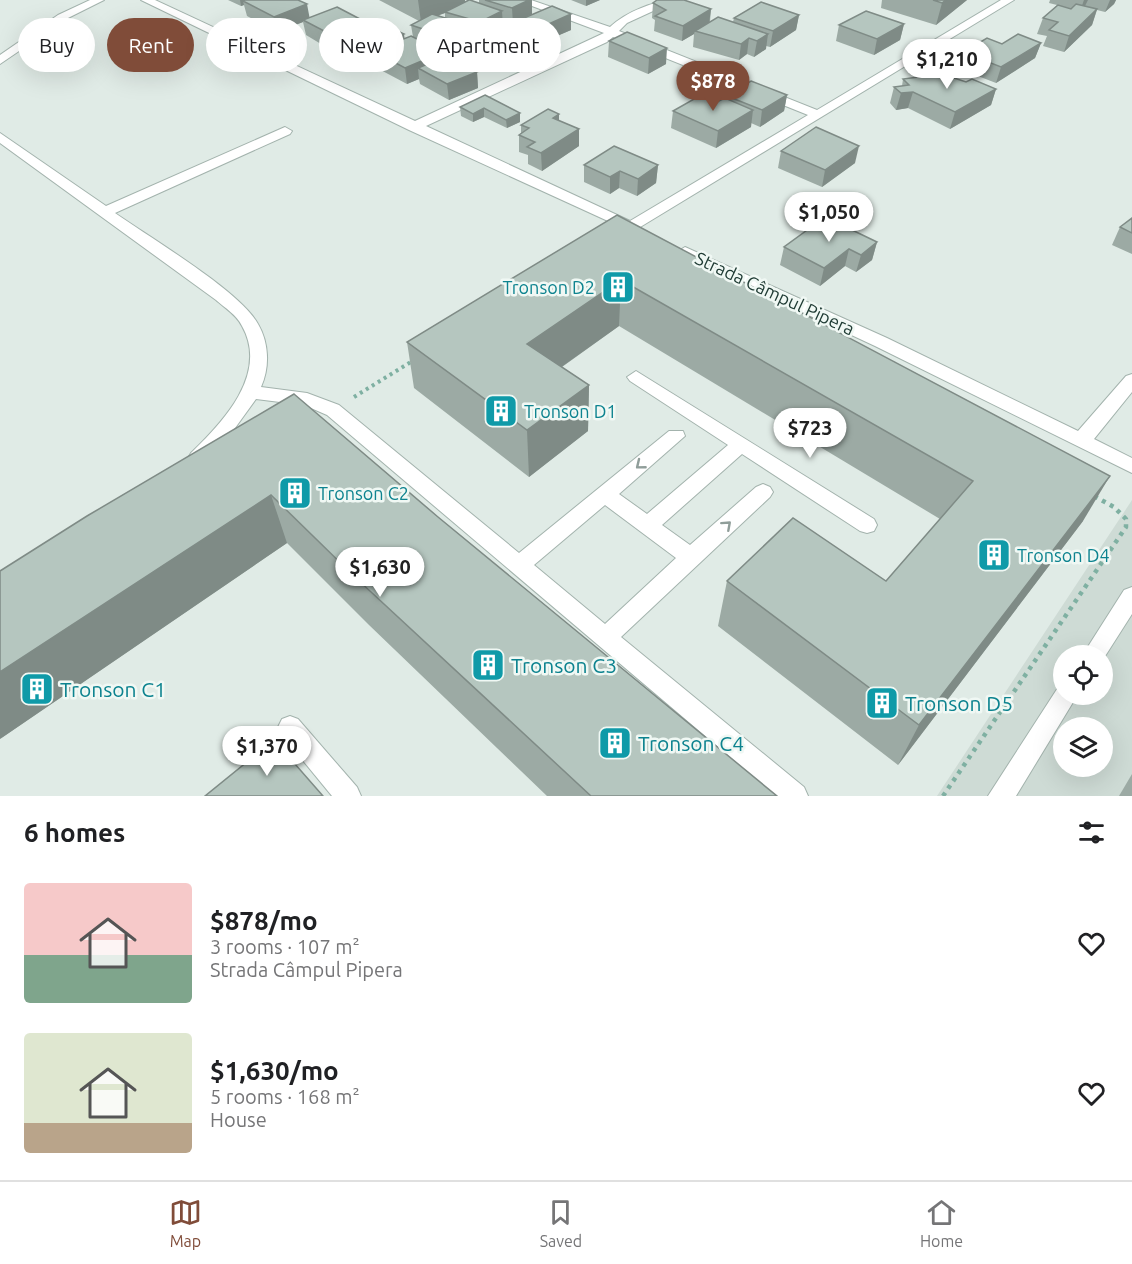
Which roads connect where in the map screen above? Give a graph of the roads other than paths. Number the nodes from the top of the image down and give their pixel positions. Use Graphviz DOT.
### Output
graph roads {
  1 [pos="99,0"];
  2 [pos="146,0"];
  3 [pos="521,0"];
  4 [pos="672,0"];
  5 [pos="1009,0"];
  6 [pos="609,32"];
  7 [pos="0,60"];
  8 [pos="818,115"];
  9 [pos="414,127"];
  10 [pos="285,131"];
  11 [pos="0,137"];
  12 [pos="107,211"];
  13 [pos="631,227"];
  14 [pos="652,237"];
  15 [pos="674,247"];
  16 [pos="636,377"];
  17 [pos="1132,380"];
  18 [pos="251,392"];
  19 [pos="676,436"];
  20 [pos="1081,441"];
  21 [pos="741,444"];
  22 [pos="1132,466"];
  23 [pos="182,471"];
  24 [pos="763,492"];
  25 [pos="605,494"];
  26 [pos="648,525"];
  27 [pos="867,525"];
  28 [pos="691,557"];
  29 [pos="519,565"];
  30 [pos="1132,596"];
  31 [pos="606,638"];
  32 [pos="1100,645"];
  33 [pos="1060,705"];
  34 [pos="290,726"];
  35 [pos="348,796"];
  36 [pos="795,796"];
  37 [pos="1001,796"];
  1 -- 7 [label="street"];
  2 -- 9 [label="street"];
  3 -- 6 [label="street"];
  4 -- 6 [label="street"];
  5 -- 8 [label="street"];
  6 -- 8 [label="street"];
  6 -- 9 [label="street"];
  8 -- 13 [label="street"];
  9 -- 13 [label="street"];
  10 -- 12 [label="street"];
  11 -- 12 [label="street"];
  12 -- 18 [label="street"];
  13 -- 14 [label="street"];
  15 -- 20 [label="street, Strada Câmpul Pipera"];
  16 -- 21 [label="street"];
  17 -- 20 [label="street"];
  18 -- 23 [label="street"];
  18 -- 29 [label="street"];
  19 -- 25 [label="street, one-way"];
  20 -- 22 [label="street, Strada Câmpul Pipera"];
  21 -- 26 [label="street"];
  21 -- 27 [label="street"];
  28 -- 24 [label="street, one-way"];
  25 -- 26 [label="street"];
  25 -- 29 [label="street"];
  26 -- 28 [label="street"];
  28 -- 31 [label="street"];
  29 -- 31 [label="street"];
  30 -- 32 [label="street"];
  31 -- 36 [label="street"];
  33 -- 37 [label="street"];
  34 -- 35 [label="street"];
}
